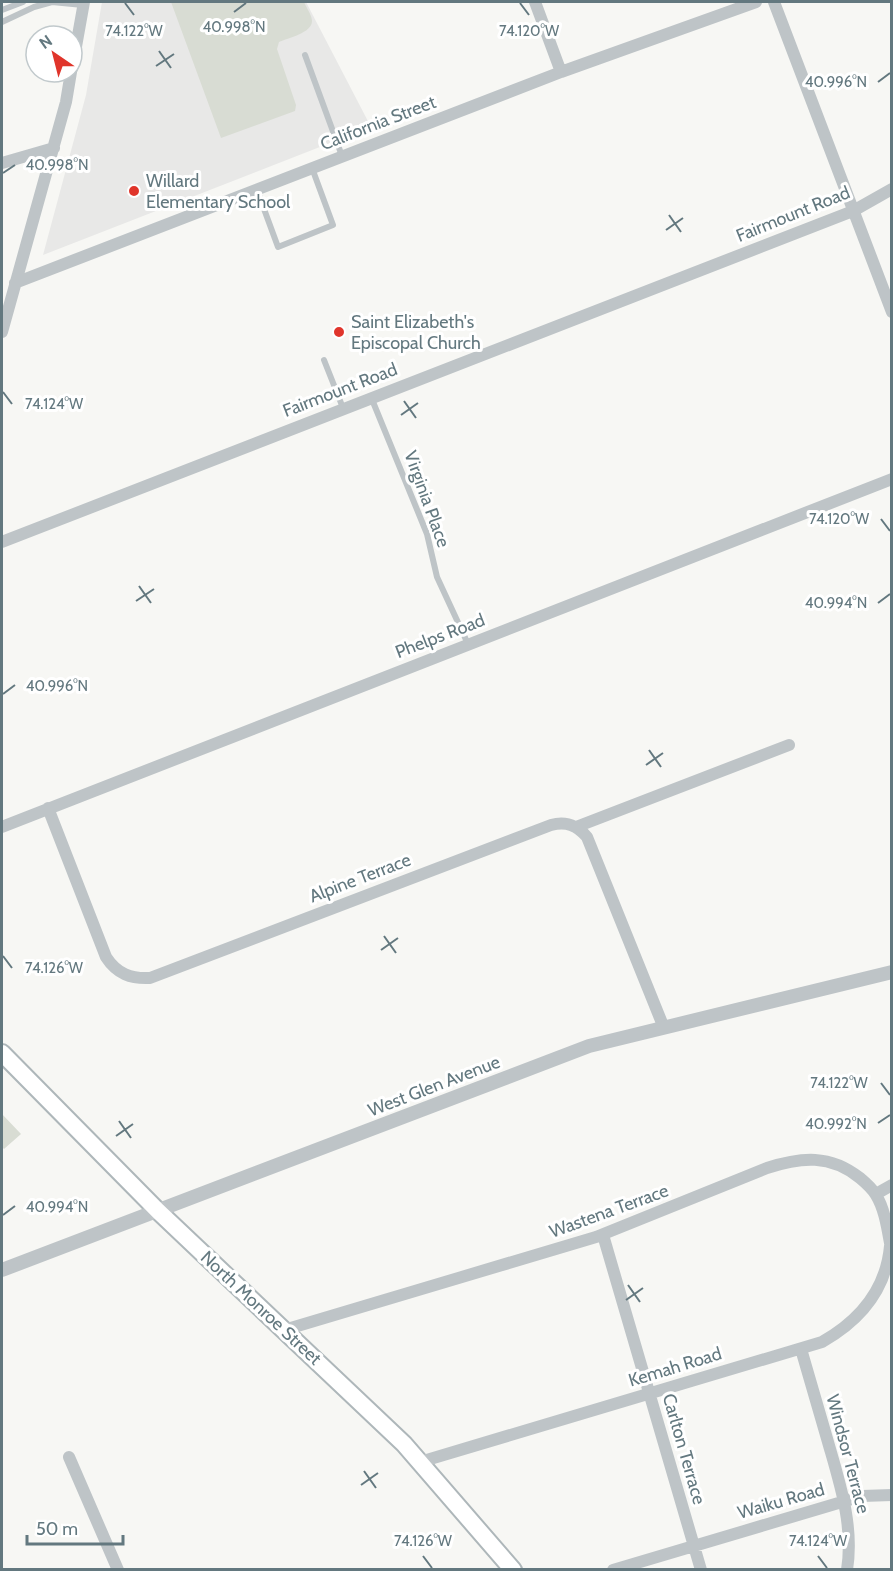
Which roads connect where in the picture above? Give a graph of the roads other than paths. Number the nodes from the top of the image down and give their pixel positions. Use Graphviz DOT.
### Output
graph roads {
  1 [pos="23,2"];
  2 [pos="536,2"];
  3 [pos="756,2"];
  4 [pos="774,2"];
  5 [pos="83,3"];
  6 [pos="2,10"];
  7 [pos="2,22"];
  8 [pos="80,24"];
  9 [pos="305,55"];
  10 [pos="561,72"];
  11 [pos="69,84"];
  12 [pos="54,148"];
  13 [pos="342,156"];
  14 [pos="2,163"];
  15 [pos="312,168"];
  16 [pos="257,189"];
  17 [pos="891,189"];
  18 [pos="853,210"];
  19 [pos="15,283"];
  20 [pos="891,312"];
  21 [pos="2,332"];
  22 [pos="324,360"];
  23 [pos="371,397"];
  24 [pos="343,408"];
  25 [pos="891,478"];
  26 [pos="2,542"];
  27 [pos="468,644"];
  28 [pos="789,745"];
  29 [pos="48,808"];
  30 [pos="2,827"];
  31 [pos="576,827"];
  32 [pos="891,972"];
  33 [pos="664,1028"];
  34 [pos="2,1053"];
  35 [pos="891,1185"];
  36 [pos="876,1194"];
  37 [pos="158,1211"];
  38 [pos="603,1235"];
  39 [pos="891,1249"];
  40 [pos="2,1270"];
  41 [pos="284,1330"];
  42 [pos="801,1348"];
  43 [pos="649,1394"];
  44 [pos="69,1457"];
  45 [pos="420,1462"];
  46 [pos="891,1495"];
  47 [pos="844,1501"];
  48 [pos="694,1545"];
  49 [pos="118,1569"];
  50 [pos="513,1569"];
  51 [pos="613,1569"];
  52 [pos="701,1569"];
  53 [pos="847,1569"];
  1 -- 6 [label="lane"];
  2 -- 10 [label="street"];
  3 -- 10 [label="street, California Street"];
  4 -- 18 [label="street"];
  5 -- 7 [label="lane"];
  5 -- 8 [label="street"];
  9 -- 13 [label="lane"];
  10 -- 13 [label="street, California Street"];
  11 -- 12 [label="street"];
  12 -- 14 [label="street"];
  12 -- 19 [label="street"];
  13 -- 15 [label="street, California Street"];
  15 -- 16 [label="street, California Street"];
  15 -- 16 [label="lane"];
  16 -- 19 [label="street, California Street"];
  17 -- 18 [label="street, Fairmount Road"];
  18 -- 20 [label="street"];
  18 -- 23 [label="street, Fairmount Road"];
  19 -- 21 [label="street"];
  22 -- 24 [label="lane"];
  23 -- 24 [label="street, Fairmount Road"];
  23 -- 27 [label="lane, Virginia Place"];
  24 -- 26 [label="street, Fairmount Road"];
  25 -- 27 [label="street, Phelps Road"];
  27 -- 29 [label="street, Phelps Road"];
  28 -- 31 [label="street"];
  29 -- 30 [label="street, Phelps Road"];
  29 -- 31 [label="street, Alpine Terrace"];
  31 -- 33 [label="street"];
  32 -- 33 [label="street, West Glen Avenue"];
  33 -- 37 [label="street, West Glen Avenue"];
  34 -- 37 [label="main road, North Monroe Street"];
  35 -- 36 [label="street"];
  36 -- 38 [label="street, Wastena Terrace"];
  36 -- 39 [label="street"];
  37 -- 40 [label="street, West Glen Avenue"];
  37 -- 41 [label="main road, North Monroe Street"];
  38 -- 41 [label="street, Wastena Terrace"];
  38 -- 43 [label="street, Carlton Terrace"];
  39 -- 42 [label="street, Kemah Road"];
  41 -- 45 [label="main road, North Monroe Street"];
  42 -- 43 [label="street, Kemah Road"];
  42 -- 47 [label="street, Windsor Terrace"];
  43 -- 45 [label="street, Kemah Road"];
  43 -- 48 [label="street, Carlton Terrace"];
  44 -- 49 [label="street"];
  45 -- 50 [label="main road, North Monroe Street"];
  46 -- 47 [label="street, Waiku Road"];
  47 -- 48 [label="street, Waiku Road"];
  47 -- 53 [label="street, Windsor Terrace"];
  48 -- 51 [label="street, Waiku Road"];
  48 -- 52 [label="street, Carlton Terrace"];
}
